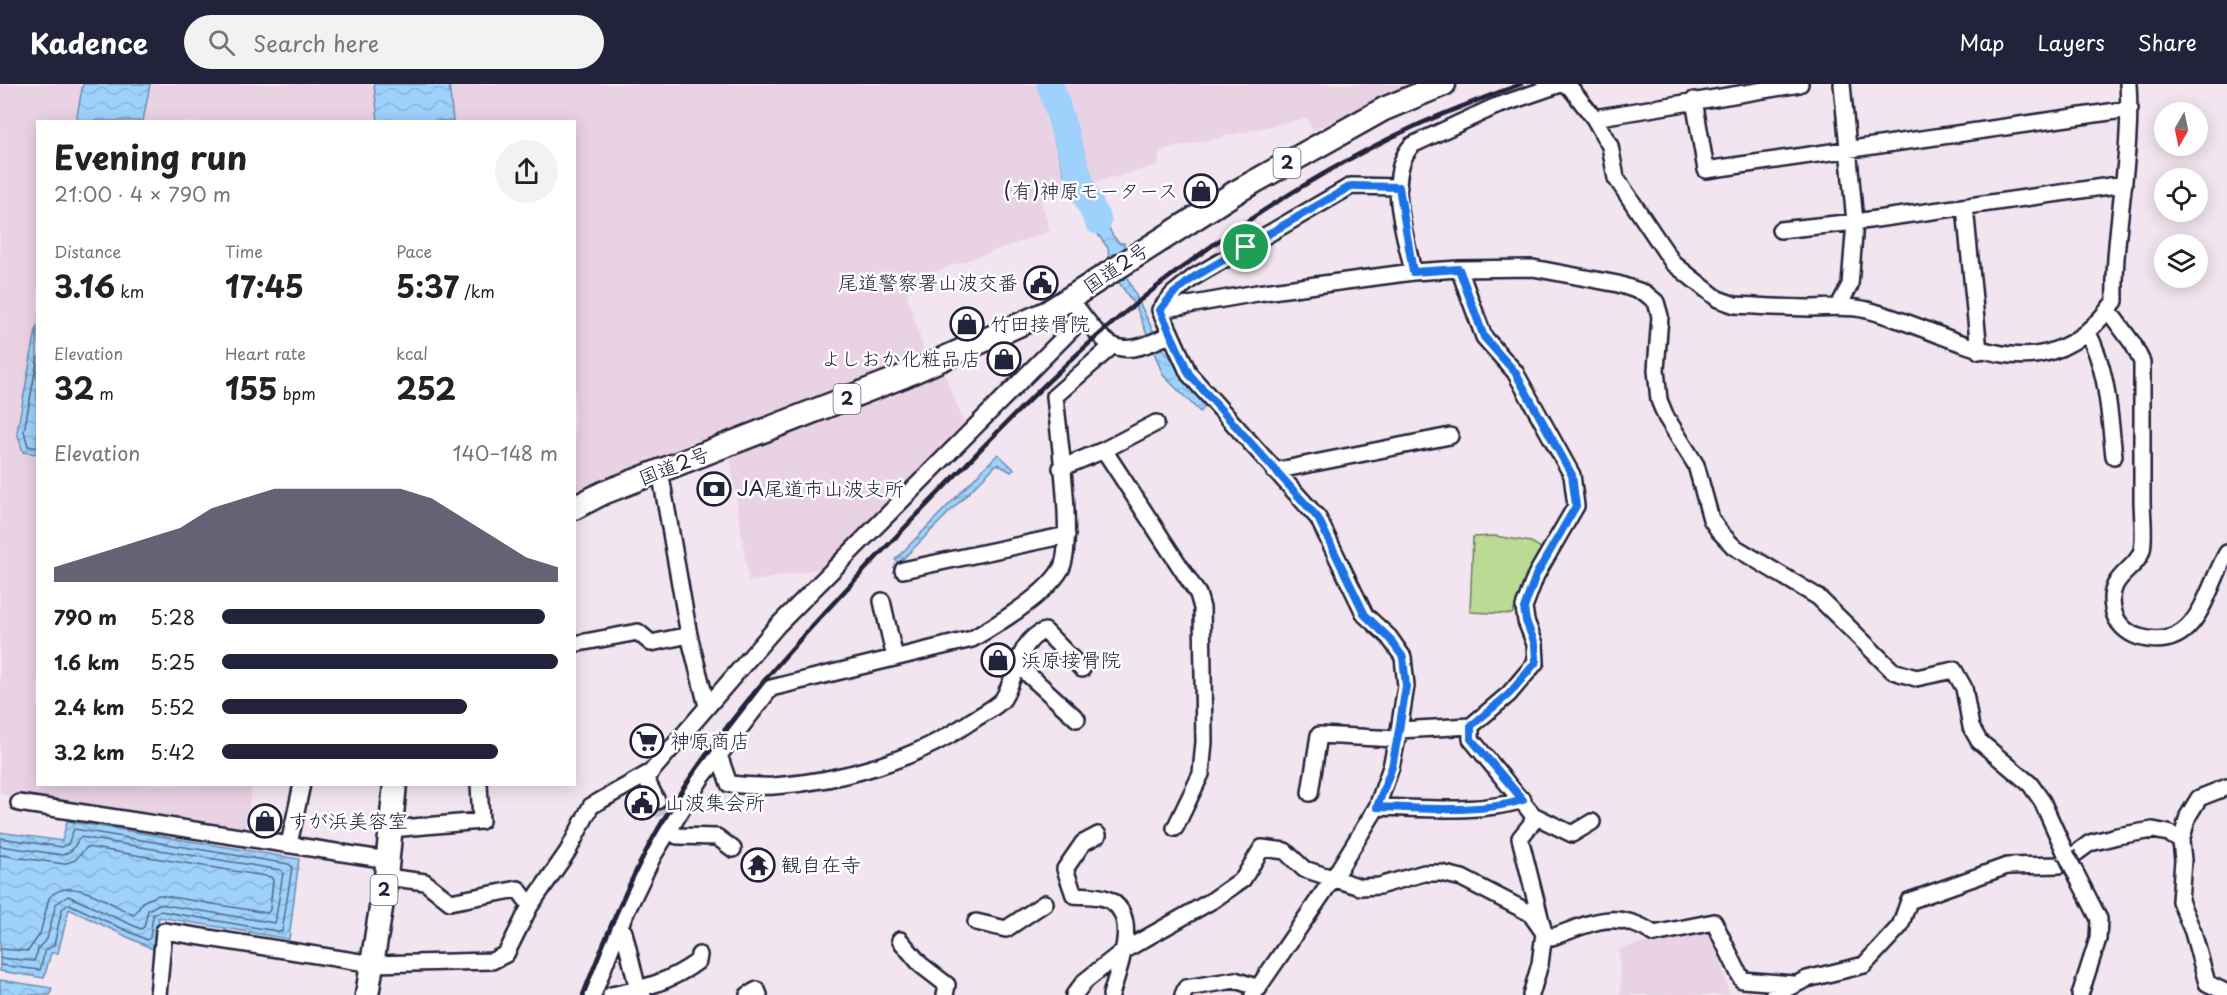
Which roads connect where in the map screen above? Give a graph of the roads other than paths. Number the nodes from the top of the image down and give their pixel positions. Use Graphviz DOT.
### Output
graph roads {
  1 [pos="1444,84"];
  2 [pos="1800,84"];
  3 [pos="1842,84"];
  4 [pos="2128,84"];
  5 [pos="1694,100"];
  6 [pos="2130,109"];
  7 [pos="1594,118"];
  8 [pos="1850,148"];
  9 [pos="2124,184"];
  10 [pos="1399,187"];
  11 [pos="1965,207"];
  12 [pos="1856,222"];
  13 [pos="1780,230"];
  14 [pos="1459,269"];
  15 [pos="1413,272"];
  16 [pos="1838,307"];
  17 [pos="1077,308"];
  18 [pos="1160,310"];
  19 [pos="2108,310"];
  20 [pos="2087,331"];
  21 [pos="1171,334"];
  22 [pos="1112,346"];
  23 [pos="1979,351"];
  24 [pos="1156,423"];
  25 [pos="1450,436"];
  26 [pos="1104,450"];
  27 [pos="2114,456"];
  28 [pos="1061,468"];
  29 [pos="660,471"];
  30 [pos="1274,471"];
  31 [pos="576,507"];
  32 [pos="1067,535"];
  33 [pos="2227,553"];
  34 [pos="903,570"];
  35 [pos="882,601"];
  36 [pos="689,635"];
  37 [pos="576,644"];
  38 [pos="895,658"];
  39 [pos="1018,665"];
  40 [pos="1082,669"];
  41 [pos="707,706"];
  42 [pos="1077,719"];
  43 [pos="1471,726"];
  44 [pos="1398,734"];
  45 [pos="719,755"];
  46 [pos="645,777"];
  47 [pos="302,786"];
  48 [pos="395,786"];
  49 [pos="479,786"];
  50 [pos="2227,787"];
  51 [pos="1310,794"];
  52 [pos="1523,800"];
  53 [pos="657,801"];
  54 [pos="19,803"];
  55 [pos="1377,807"];
  56 [pos="1533,815"];
  57 [pos="1592,822"];
  58 [pos="1175,828"];
  59 [pos="391,829"];
  60 [pos="670,829"];
  61 [pos="1098,835"];
  62 [pos="2181,841"];
  63 [pos="289,844"];
  64 [pos="733,849"];
  65 [pos="386,869"];
  66 [pos="1334,877"];
  67 [pos="1045,903"];
  68 [pos="530,905"];
  69 [pos="976,922"];
  70 [pos="618,927"];
  71 [pos="1544,933"];
  72 [pos="900,940"];
  73 [pos="1123,951"];
  74 [pos="699,955"];
  75 [pos="373,964"];
  76 [pos="1793,984"];
  77 [pos="1759,988"];
  78 [pos="1256,991"];
  79 [pos="640,992"];
  80 [pos="2227,993"];
  81 [pos="158,995"];
  82 [pos="367,995"];
  83 [pos="593,995"];
  84 [pos="611,995"];
  85 [pos="748,995"];
  86 [pos="759,995"];
  87 [pos="945,995"];
  88 [pos="1074,995"];
  89 [pos="1111,995"];
  90 [pos="1183,995"];
  91 [pos="1531,995"];
  92 [pos="1773,995"];
  93 [pos="2080,995"];
  1 -- 17 [label="highway, 国道2号 / 2"];
  2 -- 5 [label="street"];
  3 -- 8 [label="street"];
  4 -- 6 [label="street"];
  5 -- 7 [label="street"];
  5 -- 8 [label="street"];
  6 -- 8 [label="street"];
  6 -- 9 [label="street"];
  7 -- 10 [label="street"];
  7 -- 16 [label="street"];
  8 -- 12 [label="street"];
  9 -- 11 [label="street"];
  9 -- 19 [label="street"];
  10 -- 15 [label="street"];
  10 -- 18 [label="street"];
  11 -- 12 [label="street"];
  11 -- 23 [label="street"];
  12 -- 13 [label="street"];
  12 -- 16 [label="street"];
  14 -- 15 [label="street"];
  14 -- 43 [label="street"];
  14 -- 93 [label="street, bridge"];
  15 -- 18 [label="street"];
  16 -- 23 [label="street"];
  17 -- 22 [label="street"];
  17 -- 29 [label="highway, 国道2号 / 2"];
  17 -- 41 [label="street"];
  18 -- 21 [label="street"];
  19 -- 20 [label="street"];
  19 -- 33 [label="street"];
  20 -- 23 [label="street"];
  20 -- 27 [label="street"];
  21 -- 22 [label="street"];
  21 -- 30 [label="street"];
  22 -- 28 [label="street"];
  24 -- 26 [label="street"];
  25 -- 30 [label="street"];
  26 -- 28 [label="street"];
  26 -- 58 [label="street"];
  28 -- 32 [label="street"];
  29 -- 31 [label="highway, 国道2号 / 2"];
  29 -- 36 [label="street"];
  30 -- 44 [label="street"];
  32 -- 34 [label="street"];
  32 -- 38 [label="street"];
  35 -- 38 [label="street"];
  36 -- 37 [label="street"];
  36 -- 41 [label="street"];
  38 -- 45 [label="street"];
  39 -- 40 [label="street"];
  39 -- 42 [label="street"];
  39 -- 45 [label="street"];
  41 -- 46 [label="street"];
  43 -- 44 [label="street"];
  43 -- 52 [label="street"];
  44 -- 51 [label="street"];
  44 -- 55 [label="street"];
  45 -- 60 [label="street"];
  46 -- 53 [label="street"];
  46 -- 68 [label="street"];
  47 -- 63 [label="street"];
  48 -- 59 [label="highway, 2"];
  49 -- 59 [label="street"];
  50 -- 62 [label="street"];
  52 -- 55 [label="street"];
  52 -- 56 [label="street"];
  54 -- 63 [label="street"];
  55 -- 66 [label="street"];
  56 -- 57 [label="street"];
  56 -- 71 [label="street"];
  59 -- 65 [label="highway, 2"];
  60 -- 64 [label="street"];
  60 -- 70 [label="street"];
  61 -- 73 [label="street"];
  62 -- 76 [label="street"];
  62 -- 80 [label="street"];
  63 -- 65 [label="street"];
  65 -- 68 [label="street"];
  65 -- 75 [label="highway, 2"];
  66 -- 71 [label="street"];
  66 -- 73 [label="street"];
  66 -- 78 [label="street"];
  67 -- 69 [label="street"];
  68 -- 75 [label="street"];
  70 -- 79 [label="street"];
  70 -- 83 [label="street"];
  71 -- 77 [label="street"];
  71 -- 91 [label="street"];
  72 -- 87 [label="street"];
  73 -- 88 [label="street"];
  73 -- 89 [label="street"];
  74 -- 79 [label="street"];
  75 -- 81 [label="street"];
  75 -- 82 [label="highway, 2"];
  76 -- 77 [label="street"];
  76 -- 92 [label="street"];
  78 -- 90 [label="street"];
  79 -- 84 [label="street"];
  85 -- 86 [label="street"];
}
